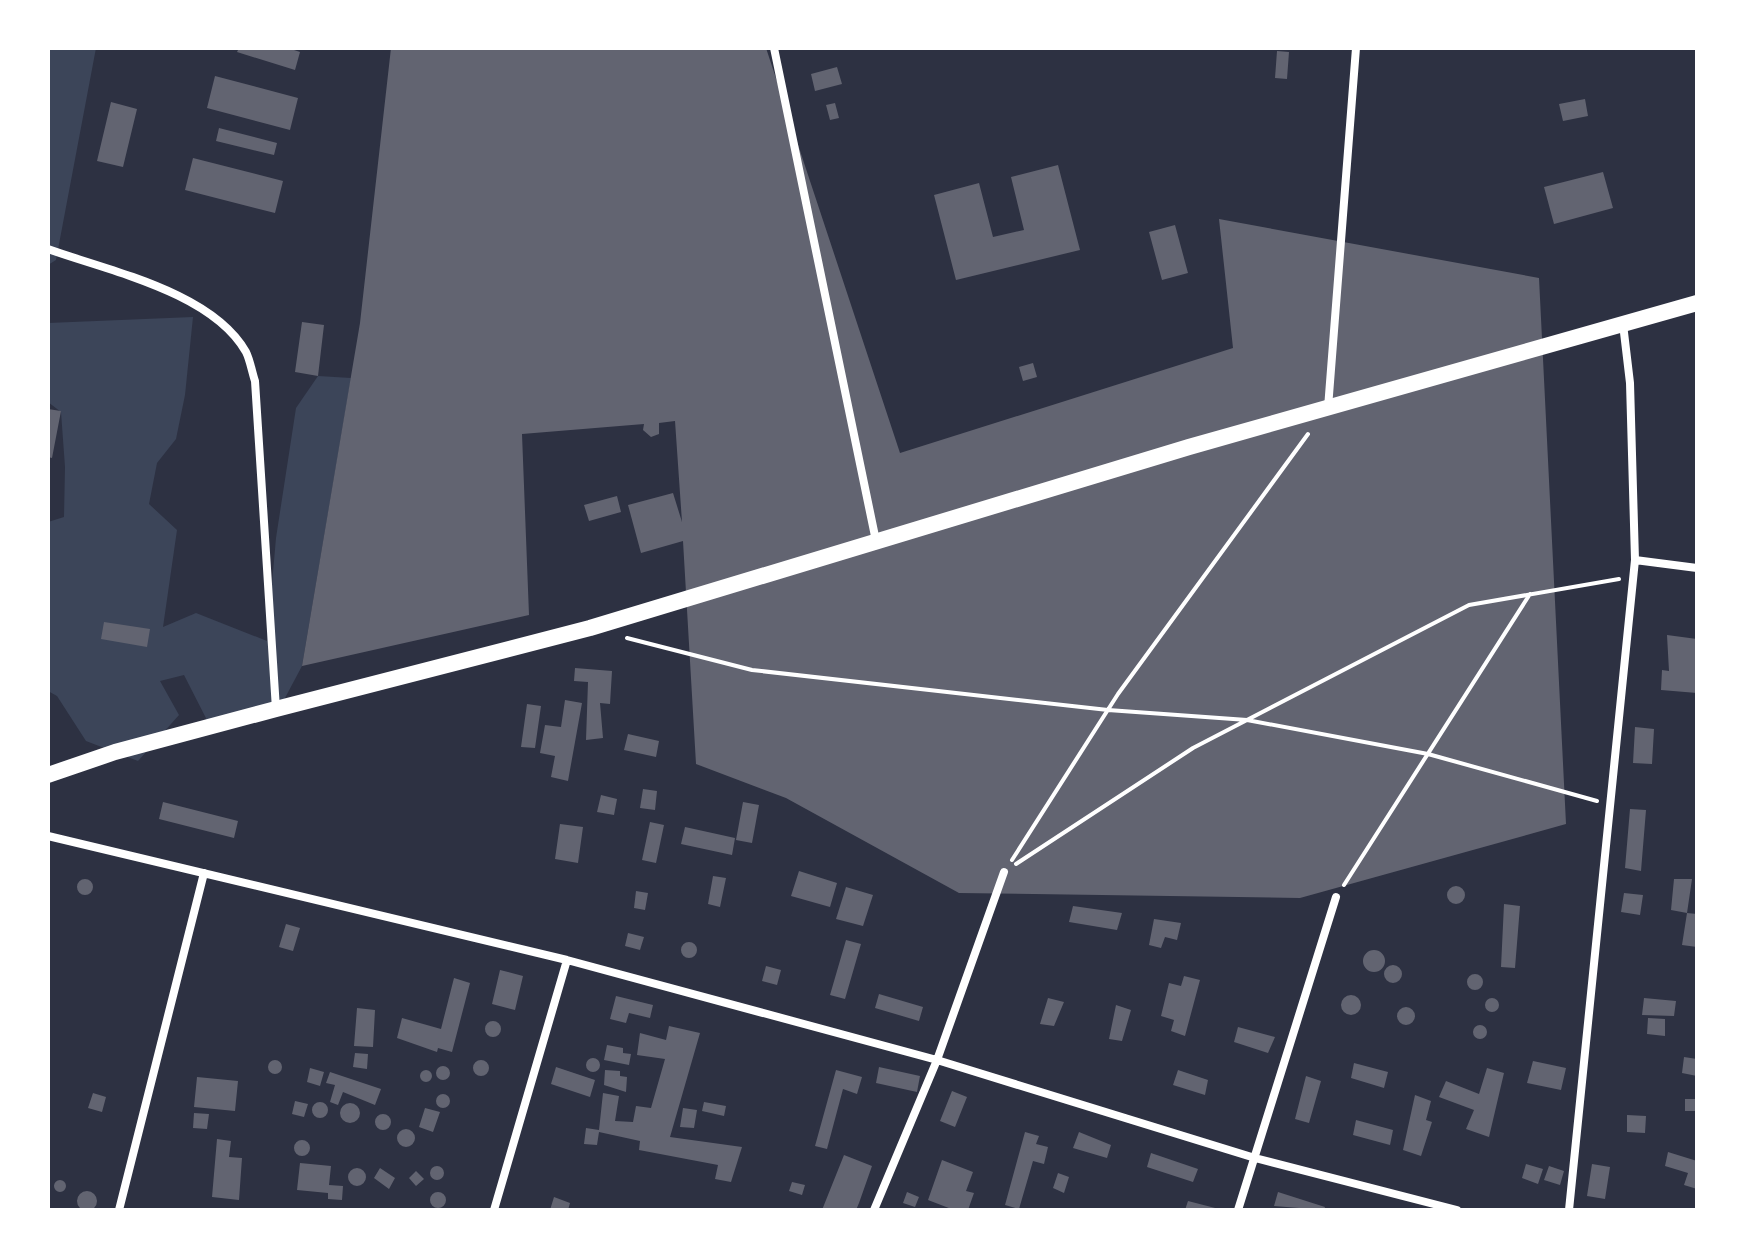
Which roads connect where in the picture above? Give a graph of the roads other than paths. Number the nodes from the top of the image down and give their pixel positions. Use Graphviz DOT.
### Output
graph roads {
  1 [pos="774,48"];
  2 [pos="1356,48"];
  3 [pos="48,249"];
  4 [pos="1697,303"];
  5 [pos="1623,324"];
  6 [pos="1328,408"];
  7 [pos="876,542"];
  8 [pos="1635,560"];
  9 [pos="1697,568"];
  10 [pos="276,709"];
  11 [pos="48,775"];
  12 [pos="48,836"];
  13 [pos="1004,872"];
  14 [pos="204,873"];
  15 [pos="1336,897"];
  16 [pos="567,960"];
  17 [pos="937,1060"];
  18 [pos="1255,1158"];
  19 [pos="119,1210"];
  20 [pos="494,1210"];
  21 [pos="874,1210"];
  22 [pos="1238,1210"];
  23 [pos="1457,1210"];
  24 [pos="1569,1210"];
  1 -- 7 [label="street"];
  2 -- 6 [label="street"];
  3 -- 10 [label="street"];
  4 -- 5 [label="main road"];
  5 -- 6 [label="main road"];
  5 -- 8 [label="street"];
  6 -- 7 [label="main road"];
  7 -- 10 [label="main road"];
  8 -- 9 [label="street"];
  8 -- 24 [label="street"];
  10 -- 11 [label="main road"];
  12 -- 14 [label="street"];
  13 -- 17 [label="street"];
  14 -- 16 [label="street"];
  14 -- 19 [label="street"];
  15 -- 18 [label="street"];
  16 -- 17 [label="street"];
  16 -- 20 [label="street"];
  17 -- 18 [label="street"];
  17 -- 21 [label="street"];
  18 -- 22 [label="street"];
  18 -- 23 [label="street"];
}
